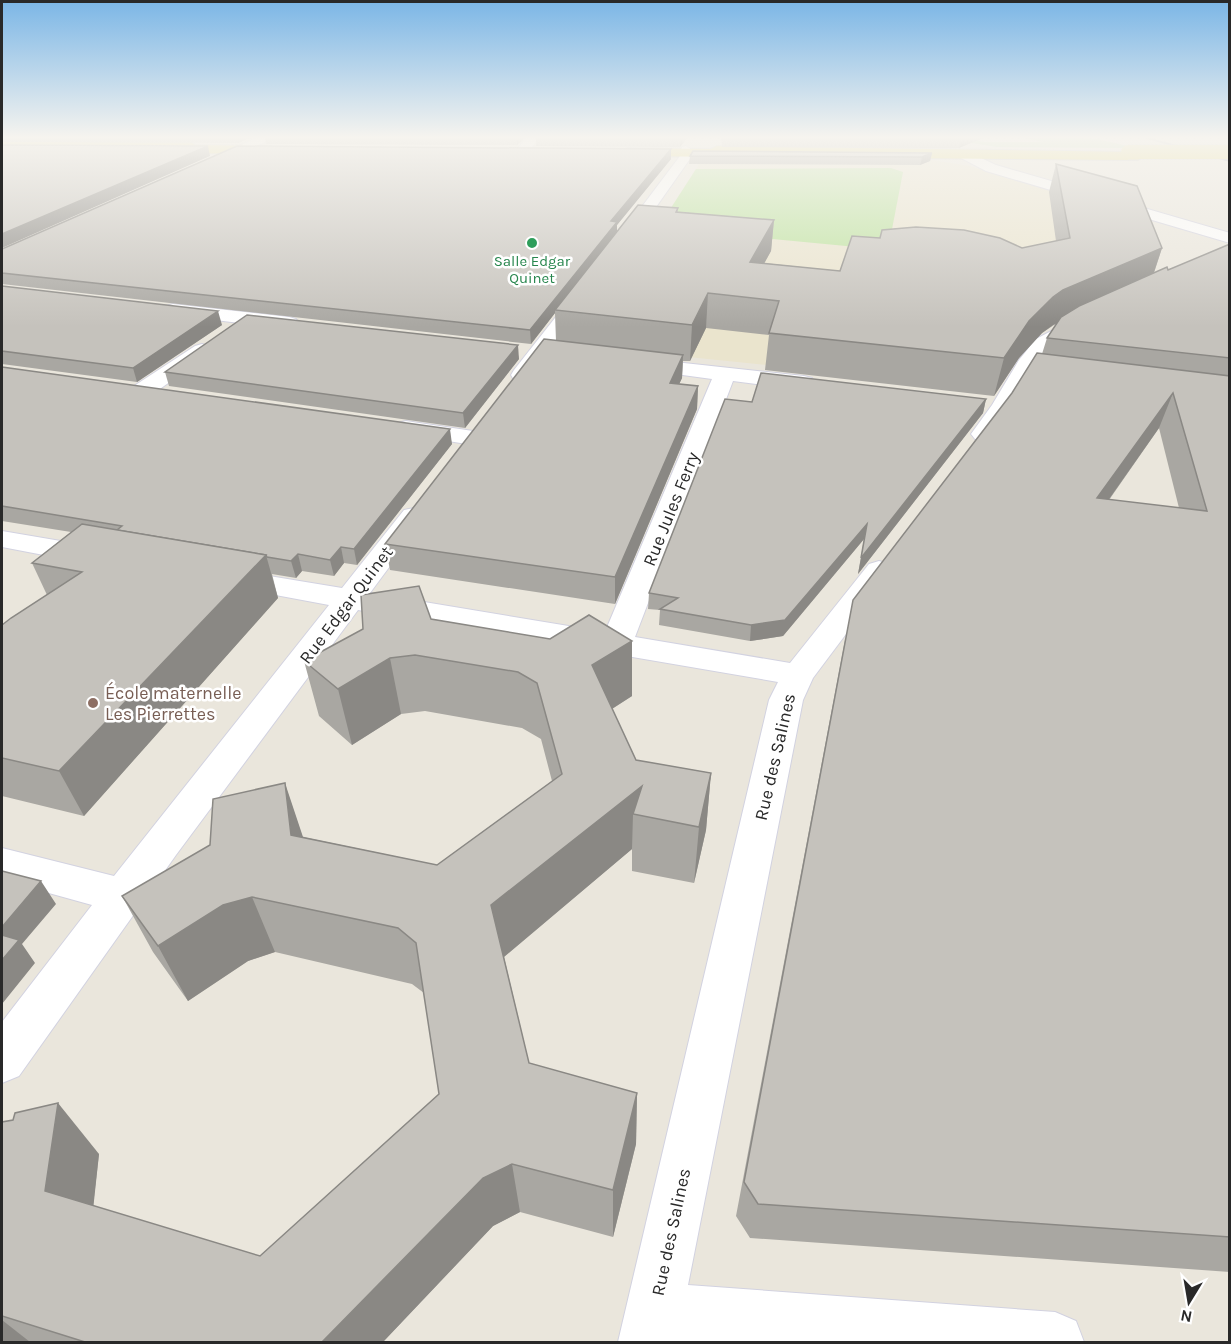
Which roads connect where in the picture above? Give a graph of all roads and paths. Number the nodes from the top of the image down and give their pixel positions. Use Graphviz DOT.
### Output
graph roads {
  1 [pos="651,201"];
  2 [pos="1103,201"];
  3 [pos="1230,238"];
  4 [pos="614,254"];
  5 [pos="594,281"];
  6 [pos="154,308"];
  7 [pos="1100,313"];
  8 [pos="248,318"];
  9 [pos="306,325"];
  10 [pos="613,361"];
  11 [pos="725,374"];
  12 [pos="1019,377"];
  13 [pos="1045,380"];
  14 [pos="828,386"];
  15 [pos="119,388"];
  16 [pos="142,391"];
  17 [pos="176,396"];
  18 [pos="490,415"];
  19 [pos="387,425"];
  20 [pos="971,450"];
  21 [pos="452,465"];
  22 [pos="431,492"];
  23 [pos="2,539"];
  24 [pos="892,553"];
  25 [pos="128,561"];
  26 [pos="208,575"];
  27 [pos="351,599"];
  28 [pos="616,644"];
  29 [pos="798,675"];
  30 [pos="2,864"];
  31 [pos="123,896"];
  32 [pos="2,1060"];
  33 [pos="651,1326"];
  34 [pos="1055,1342"];
  1 -- 4 [label="street"];
  2 -- 3 [label="street"];
  5 -- 18 [label="street"];
  6 -- 8 [label="street"];
  7 -- 12 [label="street"];
  8 -- 9 [label="street"];
  8 -- 16 [label="street"];
  10 -- 11 [label="street"];
  11 -- 14 [label="street"];
  11 -- 28 [label="street, Rue Jules Ferry"];
  12 -- 13 [label="street"];
  12 -- 20 [label="street"];
  15 -- 16 [label="street"];
  16 -- 17 [label="street"];
  18 -- 19 [label="street"];
  18 -- 21 [label="street"];
  22 -- 27 [label="street, Rue Edgar Quinet"];
  23 -- 25 [label="street"];
  24 -- 29 [label="street, Rue des Salines"];
  26 -- 27 [label="street"];
  27 -- 28 [label="street"];
  27 -- 31 [label="street, Rue Edgar Quinet"];
  28 -- 29 [label="street"];
  29 -- 33 [label="street, Rue des Salines"];
  30 -- 31 [label="street"];
  31 -- 32 [label="street, Rue Edgar Quinet"];
  33 -- 34 [label="street"];
}
